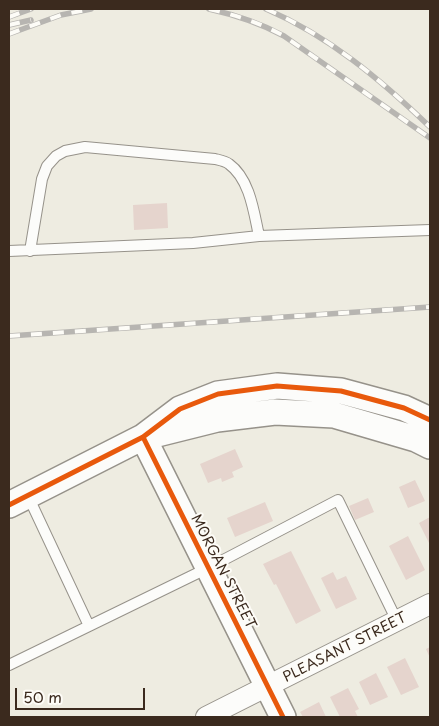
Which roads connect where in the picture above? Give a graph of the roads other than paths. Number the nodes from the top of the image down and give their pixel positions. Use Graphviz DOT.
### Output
graph roads {
  1 [pos="430,230"];
  2 [pos="259,236"];
  3 [pos="9,251"];
  4 [pos="30,251"];
  5 [pos="430,420"];
  6 [pos="143,437"];
  7 [pos="430,446"];
  8 [pos="18,500"];
  9 [pos="208,568"];
  10 [pos="430,604"];
  11 [pos="397,621"];
  12 [pos="89,626"];
  13 [pos="9,666"];
  14 [pos="268,687"];
  15 [pos="206,717"];
  16 [pos="283,717"];
  1 -- 2 [label="lane"];
  2 -- 4 [label="lane"];
  2 -- 4 [label="lane"];
  3 -- 4 [label="lane"];
  5 -- 6 [label="street"];
  6 -- 7 [label="street"];
  6 -- 8 [label="street"];
  6 -- 9 [label="street, MORGAN STREET"];
  8 -- 12 [label="lane"];
  9 -- 11 [label="lane"];
  9 -- 12 [label="lane"];
  9 -- 14 [label="street, MORGAN STREET"];
  10 -- 11 [label="street, PLEASANT STREET"];
  11 -- 14 [label="street, PLEASANT STREET"];
  12 -- 13 [label="lane"];
  14 -- 15 [label="street, PLEASANT STREET"];
  14 -- 16 [label="street, MORGAN STREET"];
}
